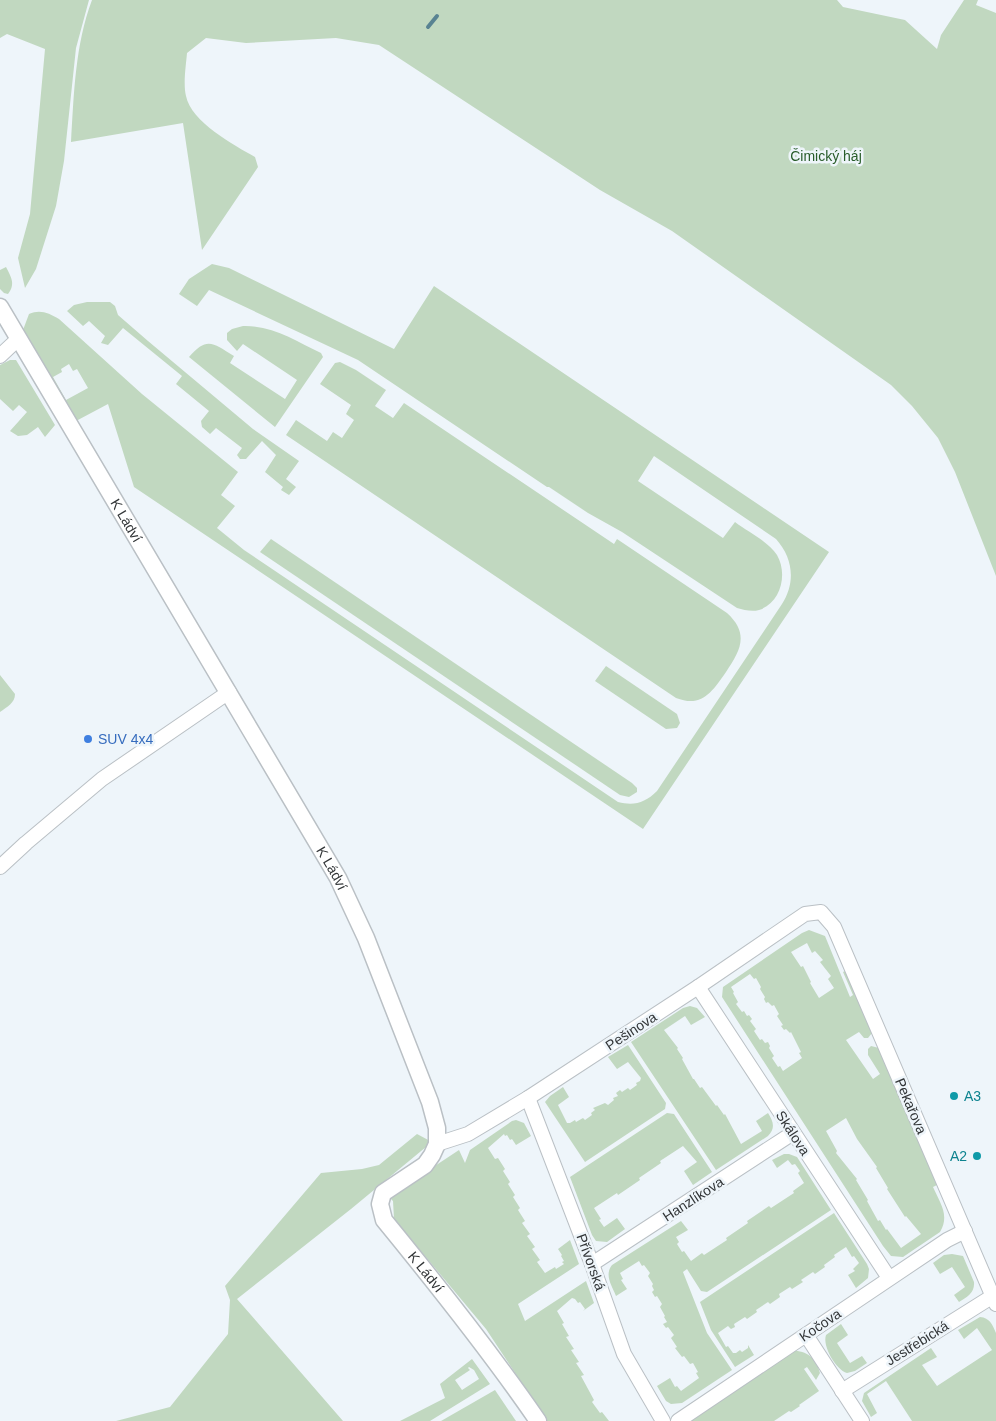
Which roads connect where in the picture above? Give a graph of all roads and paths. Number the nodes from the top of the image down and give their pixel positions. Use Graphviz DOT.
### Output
graph roads {
  1 [pos="0,308"];
  2 [pos="18,339"];
  3 [pos="0,356"];
  4 [pos="229,692"];
  5 [pos="0,867"];
  6 [pos="821,912"];
  7 [pos="698,987"];
  8 [pos="528,1098"];
  9 [pos="793,1133"];
  10 [pos="437,1144"];
  11 [pos="965,1231"];
  12 [pos="592,1264"];
  13 [pos="889,1278"];
  14 [pos="994,1300"];
  15 [pos="806,1335"];
  16 [pos="842,1391"];
  17 [pos="538,1421"];
  18 [pos="663,1421"];
  19 [pos="678,1421"];
  20 [pos="862,1421"];
  1 -- 2 [label="street, K Ládví"];
  2 -- 3 [label="street"];
  2 -- 4 [label="street, K Ládví"];
  4 -- 5 [label="street"];
  4 -- 10 [label="street, K Ládví"];
  6 -- 7 [label="street, Pešinova"];
  6 -- 11 [label="street, Pekařova"];
  7 -- 8 [label="street, Pešinova"];
  7 -- 9 [label="street, Skálova"];
  8 -- 10 [label="street, Pešinova"];
  8 -- 12 [label="street, Přívorská"];
  9 -- 12 [label="street, Hanzlíkova"];
  9 -- 13 [label="street, Skálova"];
  10 -- 17 [label="street, K Ládví"];
  11 -- 13 [label="street, Kočova"];
  11 -- 14 [label="street, Pekařova"];
  12 -- 18 [label="street, Přívorská"];
  13 -- 15 [label="street, Kočova"];
  14 -- 16 [label="street, Jestřebická"];
  15 -- 16 [label="street"];
  15 -- 19 [label="street, Kočova"];
  16 -- 20 [label="street"];
}
